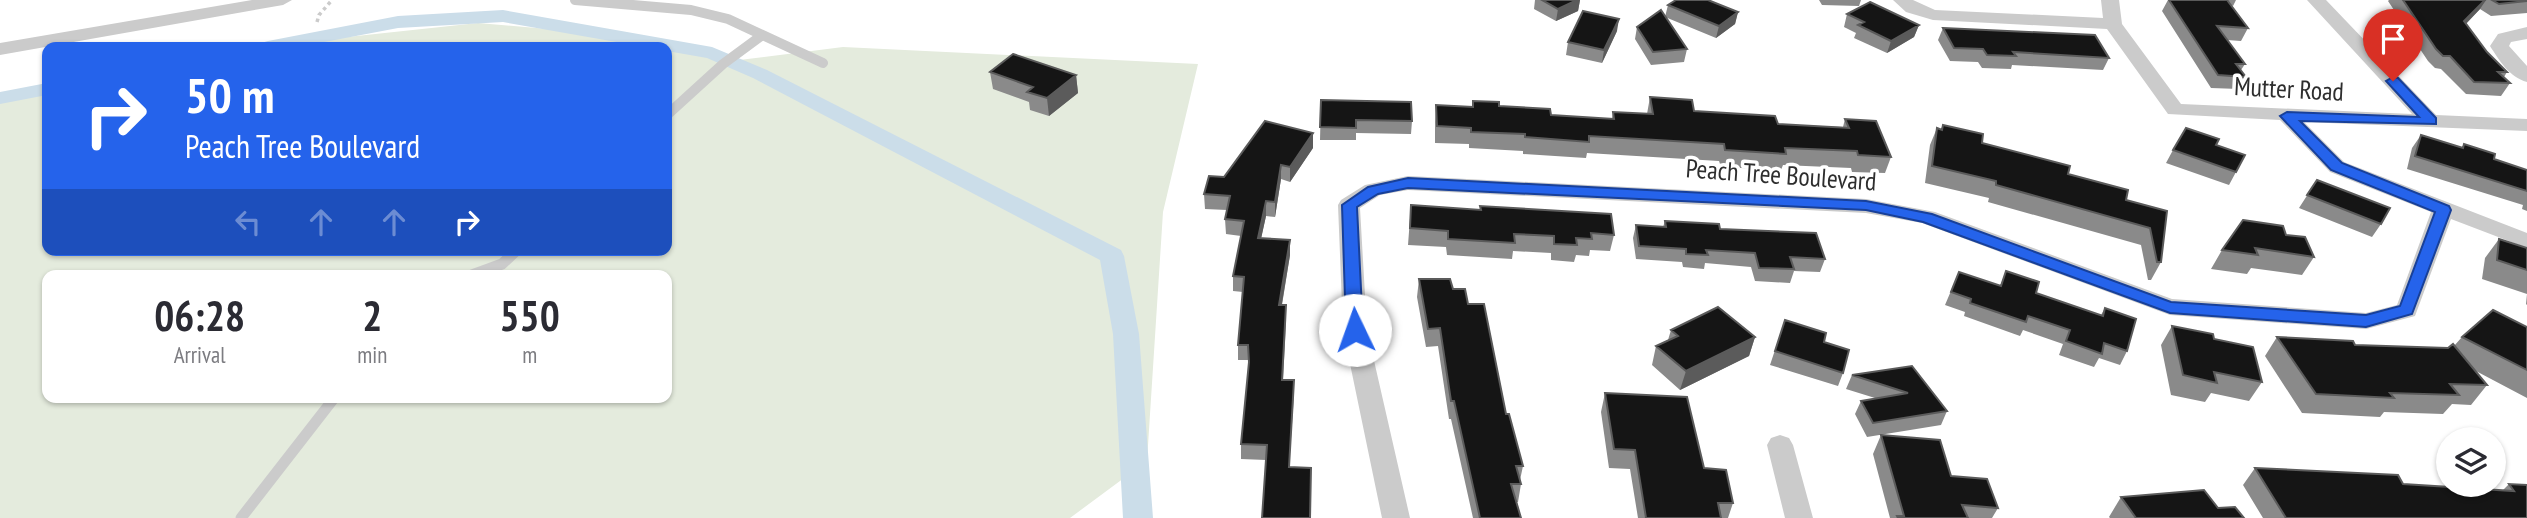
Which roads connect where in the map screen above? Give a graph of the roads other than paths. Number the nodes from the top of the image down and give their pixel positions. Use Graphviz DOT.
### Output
graph roads {
  1 [pos="283,0"];
  2 [pos="575,0"];
  3 [pos="1902,0"];
  4 [pos="2110,0"];
  5 [pos="2316,0"];
  6 [pos="231,4"];
  7 [pos="2113,24"];
  8 [pos="2527,33"];
  9 [pos="761,36"];
  10 [pos="0,49"];
  11 [pos="822,63"];
  12 [pos="2527,76"];
  13 [pos="672,110"];
  14 [pos="2287,116"];
  15 [pos="2431,121"];
  16 [pos="2527,125"];
  17 [pos="2443,210"];
  18 [pos="2527,241"];
  19 [pos="511,256"];
  20 [pos="486,270"];
  21 [pos="330,403"];
  22 [pos="1780,445"];
  23 [pos="241,518"];
  24 [pos="1396,518"];
  25 [pos="1799,518"];
  1 -- 6 [label="street"];
  2 -- 9 [label="lane"];
  3 -- 7 [label="street"];
  4 -- 7 [label="street"];
  5 -- 15 [label="street"];
  6 -- 10 [label="street"];
  7 -- 14 [label="street, Mutter Road"];
  8 -- 12 [label="street"];
  9 -- 11 [label="lane"];
  9 -- 13 [label="lane"];
  14 -- 15 [label="street, Mutter Road"];
  14 -- 17 [label="street"];
  15 -- 16 [label="street, Mutter Road"];
  17 -- 18 [label="street"];
  17 -- 24 [label="street, Peach Tree Boulevard"];
  19 -- 20 [label="lane"];
  21 -- 23 [label="lane"];
  22 -- 25 [label="street"];
}
